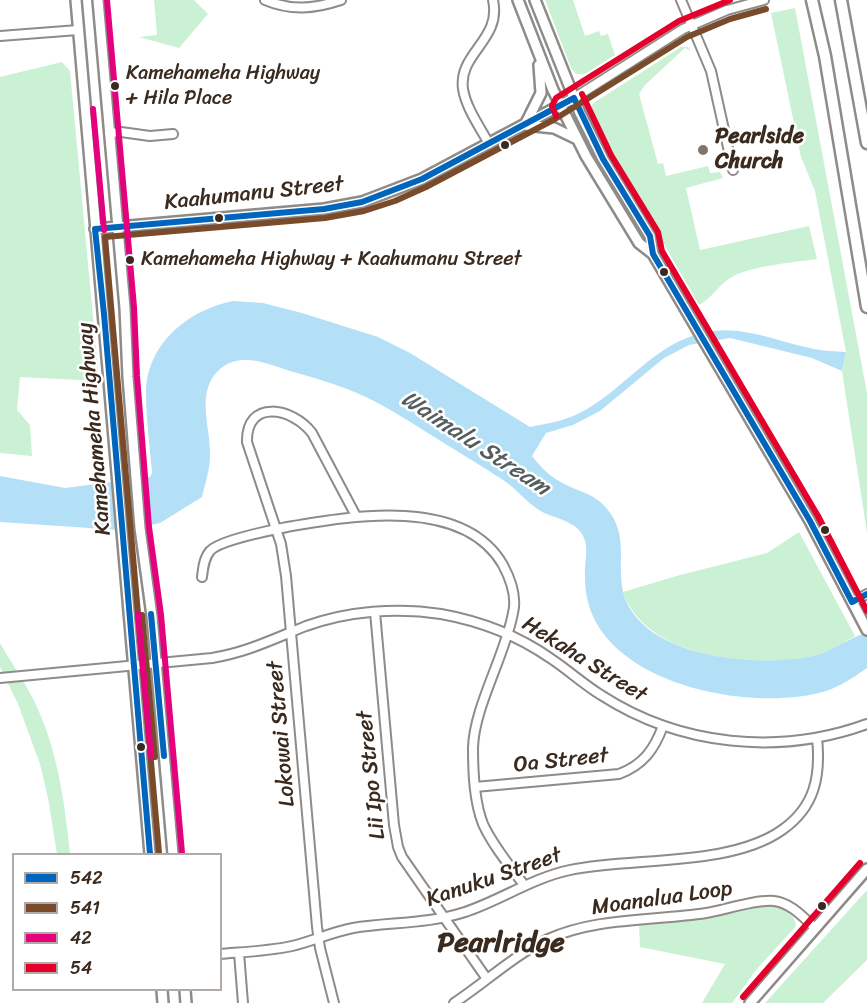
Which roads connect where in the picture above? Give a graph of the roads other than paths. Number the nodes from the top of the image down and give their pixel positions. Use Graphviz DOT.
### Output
graph roads {
  1 [pos="76,0"];
  2 [pos="98,0"];
  3 [pos="265,0"];
  4 [pos="341,0"];
  5 [pos="492,0"];
  6 [pos="518,0"];
  7 [pos="535,0"];
  8 [pos="681,0"];
  9 [pos="764,0"];
  10 [pos="812,0"];
  11 [pos="841,0"];
  12 [pos="691,25"];
  13 [pos="78,30"];
  14 [pos="0,36"];
  15 [pos="538,54"];
  16 [pos="574,98"];
  17 [pos="561,106"];
  18 [pos="525,125"];
  19 [pos="109,133"];
  20 [pos="173,134"];
  21 [pos="578,140"];
  22 [pos="867,143"];
  23 [pos="489,144"];
  24 [pos="734,170"];
  25 [pos="117,226"];
  26 [pos="94,229"];
  27 [pos="653,254"];
  28 [pos="867,307"];
  29 [pos="356,516"];
  30 [pos="275,529"];
  31 [pos="202,577"];
  32 [pos="867,594"];
  33 [pos="852,602"];
  34 [pos="375,612"];
  35 [pos="867,630"];
  36 [pos="291,633"];
  37 [pos="508,634"];
  38 [pos="156,664"];
  39 [pos="133,666"];
  40 [pos="0,678"];
  41 [pos="867,724"];
  42 [pos="663,726"];
  43 [pos="817,738"];
  44 [pos="475,788"];
  45 [pos="150,853"];
  46 [pos="173,853"];
  47 [pos="867,868"];
  48 [pos="524,885"];
  49 [pos="444,918"];
  50 [pos="815,928"];
  51 [pos="319,938"];
  52 [pos="238,953"];
  53 [pos="222,954"];
  54 [pos="487,980"];
  55 [pos="243,1003"];
  56 [pos="334,1003"];
  57 [pos="454,1003"];
  58 [pos="750,1003"];
  1 -- 13 [label="main road, Kamehameha Highway"];
  2 -- 19 [label="main road, Kamehameha Highway"];
  3 -- 4 [label="street"];
  5 -- 23 [label="street"];
  6 -- 15 [label="main road"];
  7 -- 16 [label="main road"];
  8 -- 12 [label="street"];
  9 -- 12 [label="street, Kaahumanu Street"];
  10 -- 28 [label="highway"];
  11 -- 22 [label="highway"];
  12 -- 16 [label="street, Kaahumanu Street"];
  12 -- 24 [label="street"];
  13 -- 14 [label="street"];
  13 -- 26 [label="main road, Kamehameha Highway"];
  15 -- 17 [label="main road"];
  15 -- 18 [label="main road"];
  16 -- 17 [label="main road, Kaahumanu Street"];
  16 -- 27 [label="main road"];
  17 -- 18 [label="main road, Kaahumanu Street"];
  17 -- 21 [label="main road"];
  18 -- 21 [label="main road"];
  18 -- 23 [label="main road, Kaahumanu Street"];
  19 -- 20 [label="street"];
  19 -- 25 [label="main road, Kamehameha Highway"];
  21 -- 27 [label="main road"];
  23 -- 25 [label="main road, Kaahumanu Street"];
  25 -- 26 [label="main road, Kaahumanu Street"];
  25 -- 38 [label="main road, Kamehameha Highway"];
  26 -- 39 [label="main road, Kamehameha Highway"];
  27 -- 33 [label="main road"];
  29 -- 30 [label="street"];
  29 -- 30 [label="street, Lokowai Street"];
  29 -- 37 [label="street"];
  30 -- 31 [label="street"];
  30 -- 36 [label="street, Lokowai Street"];
  32 -- 33 [label="street"];
  33 -- 35 [label="main road"];
  34 -- 36 [label="street, Hekaha Street"];
  34 -- 37 [label="street, Hekaha Street"];
  34 -- 49 [label="street, Lii Ipo Street"];
  36 -- 38 [label="street, Hekaha Street"];
  36 -- 51 [label="street, Lokowai Street"];
  37 -- 42 [label="street, Hekaha Street"];
  37 -- 44 [label="street"];
  38 -- 39 [label="street, Hekaha Street"];
  38 -- 46 [label="main road, Kamehameha Highway"];
  39 -- 40 [label="street, Hekaha Street"];
  39 -- 45 [label="main road, Kamehameha Highway"];
  41 -- 43 [label="street, Hekaha Street"];
  42 -- 43 [label="street, Hekaha Street"];
  42 -- 44 [label="street, Oa Street"];
  43 -- 48 [label="street, Kanuku Street"];
  44 -- 48 [label="street"];
  47 -- 50 [label="main road"];
  48 -- 49 [label="street, Kanuku Street"];
  49 -- 51 [label="street, Kanuku Street"];
  49 -- 54 [label="street, Lii Ipo Street"];
  50 -- 54 [label="street, Moanalua Loop"];
  50 -- 58 [label="main road"];
  51 -- 52 [label="street, Kanuku Street"];
  51 -- 56 [label="street, Lokowai Street"];
  52 -- 53 [label="street, Kanuku Street"];
  52 -- 55 [label="street"];
  54 -- 57 [label="street, Moanalua Loop"];
}
